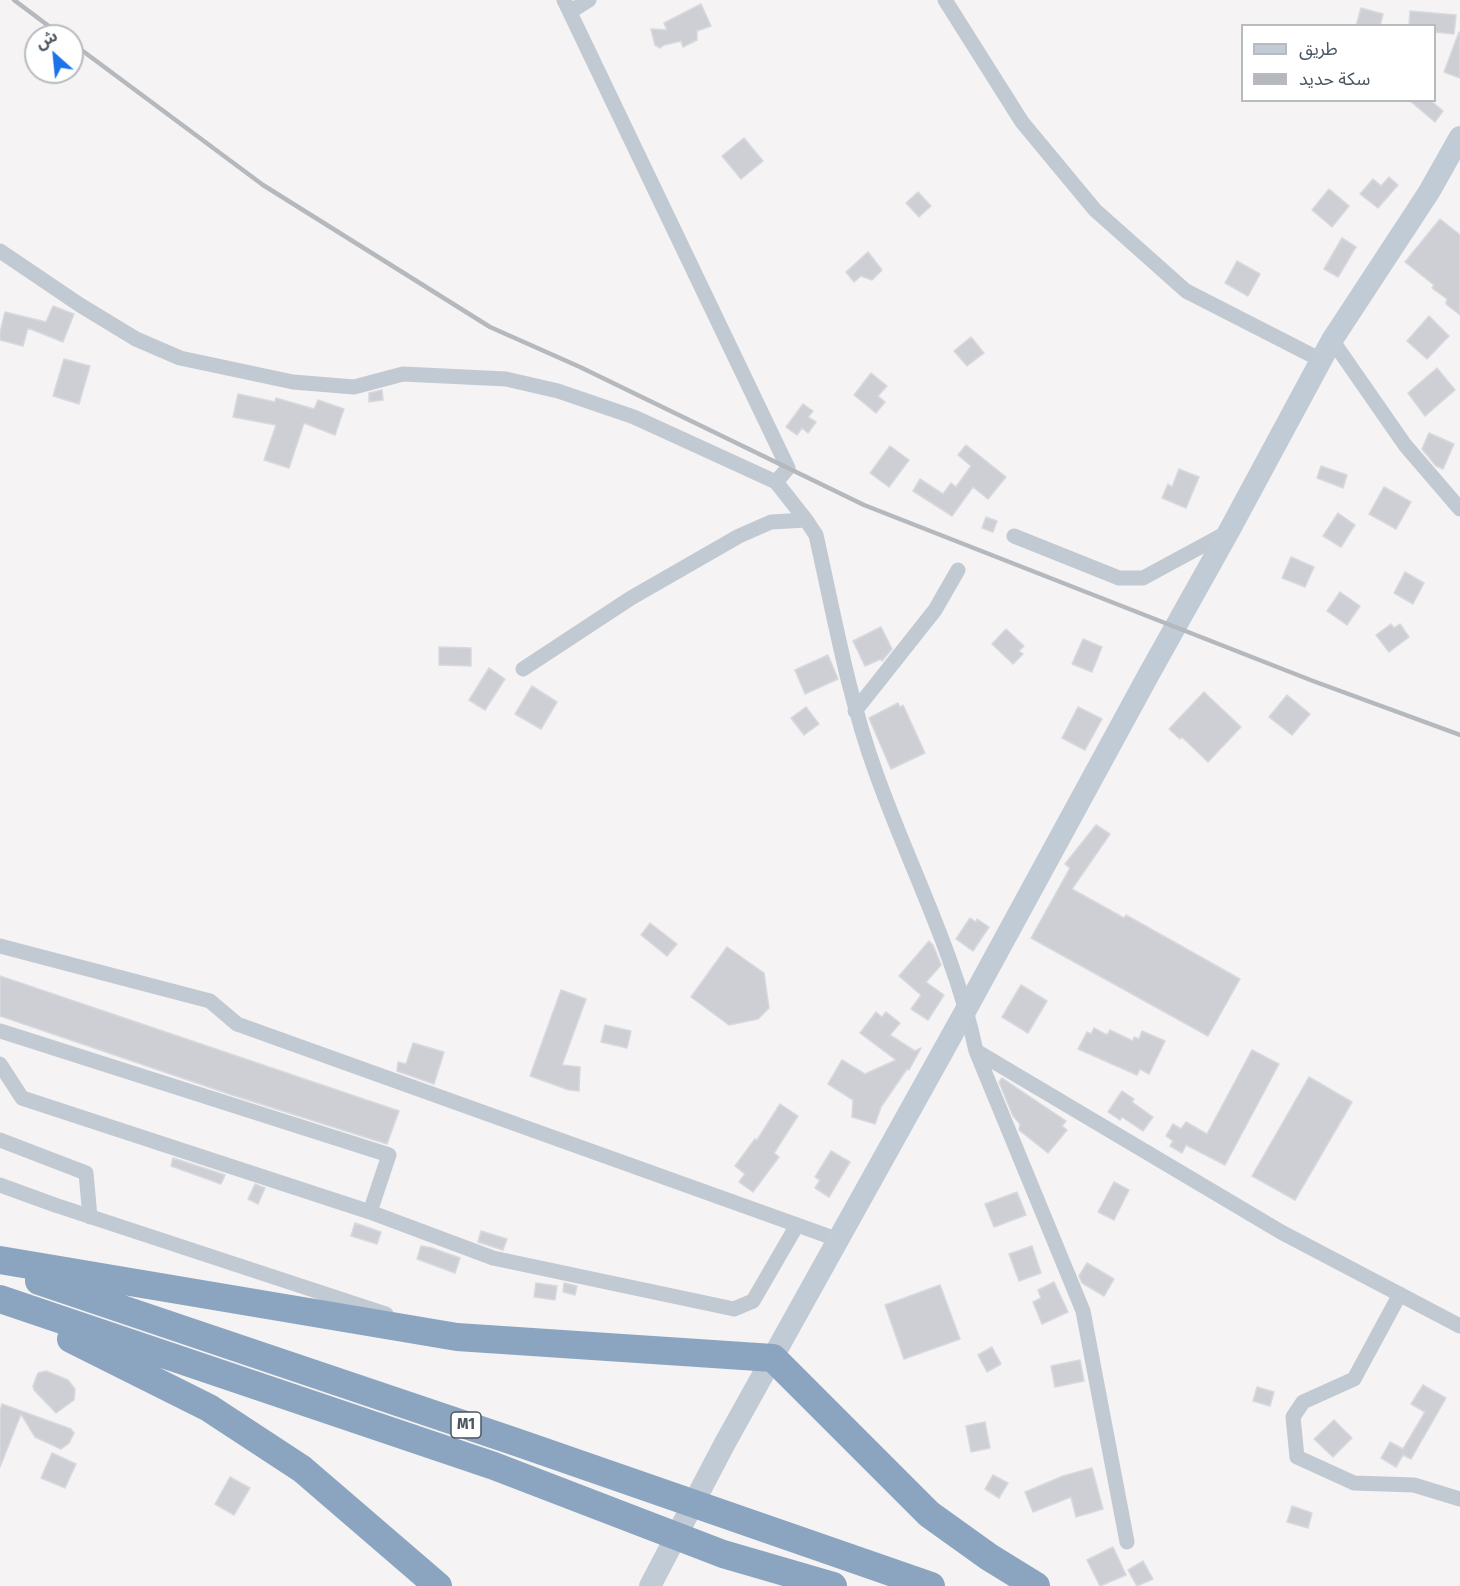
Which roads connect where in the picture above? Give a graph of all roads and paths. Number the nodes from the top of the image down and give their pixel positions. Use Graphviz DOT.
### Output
graph roads {
  1 [pos="589,0"];
  2 [pos="945,0"];
  3 [pos="567,6"];
  4 [pos="1460,137"];
  5 [pos="0,251"];
  6 [pos="1327,350"];
  7 [pos="776,482"];
  8 [pos="1460,509"];
  9 [pos="806,520"];
  10 [pos="1229,531"];
  11 [pos="1014,536"];
  12 [pos="958,570"];
  13 [pos="523,669"];
  14 [pos="855,711"];
  15 [pos="0,946"];
  16 [pos="967,1008"];
  17 [pos="0,1031"];
  18 [pos="976,1051"];
  19 [pos="0,1064"];
  20 [pos="0,1140"];
  21 [pos="0,1185"];
  22 [pos="370,1212"];
  23 [pos="90,1216"];
  24 [pos="797,1226"];
  25 [pos="839,1240"];
  26 [pos="0,1260"];
  27 [pos="0,1268"];
  28 [pos="1400,1294"];
  29 [pos="0,1301"];
  30 [pos="1460,1326"];
  31 [pos="457,1337"];
  32 [pos="773,1358"];
  33 [pos="1460,1498"];
  34 [pos="1126,1542"];
  35 [pos="438,1586"];
  36 [pos="650,1586"];
  37 [pos="832,1586"];
  38 [pos="931,1586"];
  39 [pos="1036,1586"];
  1 -- 3 [label="street"];
  2 -- 6 [label="street"];
  3 -- 7 [label="street"];
  4 -- 6 [label="main road"];
  5 -- 7 [label="street"];
  6 -- 8 [label="street"];
  6 -- 10 [label="main road"];
  7 -- 9 [label="street"];
  9 -- 13 [label="street"];
  9 -- 14 [label="street"];
  10 -- 11 [label="street"];
  10 -- 16 [label="main road"];
  12 -- 14 [label="street"];
  14 -- 16 [label="street"];
  15 -- 24 [label="street"];
  16 -- 18 [label="street"];
  16 -- 25 [label="main road"];
  17 -- 22 [label="street"];
  18 -- 28 [label="street"];
  18 -- 34 [label="street"];
  19 -- 22 [label="street"];
  20 -- 23 [label="street"];
  21 -- 23 [label="street"];
  22 -- 24 [label="street"];
  23 -- 31 [label="street"];
  24 -- 25 [label="street"];
  25 -- 32 [label="main road"];
  26 -- 31 [label="highway"];
  27 -- 38 [label="highway, M1"];
  28 -- 30 [label="street"];
  28 -- 33 [label="street"];
  29 -- 35 [label="highway"];
  29 -- 37 [label="highway, M1"];
  31 -- 32 [label="highway"];
  32 -- 36 [label="main road"];
  32 -- 39 [label="highway"];
}
